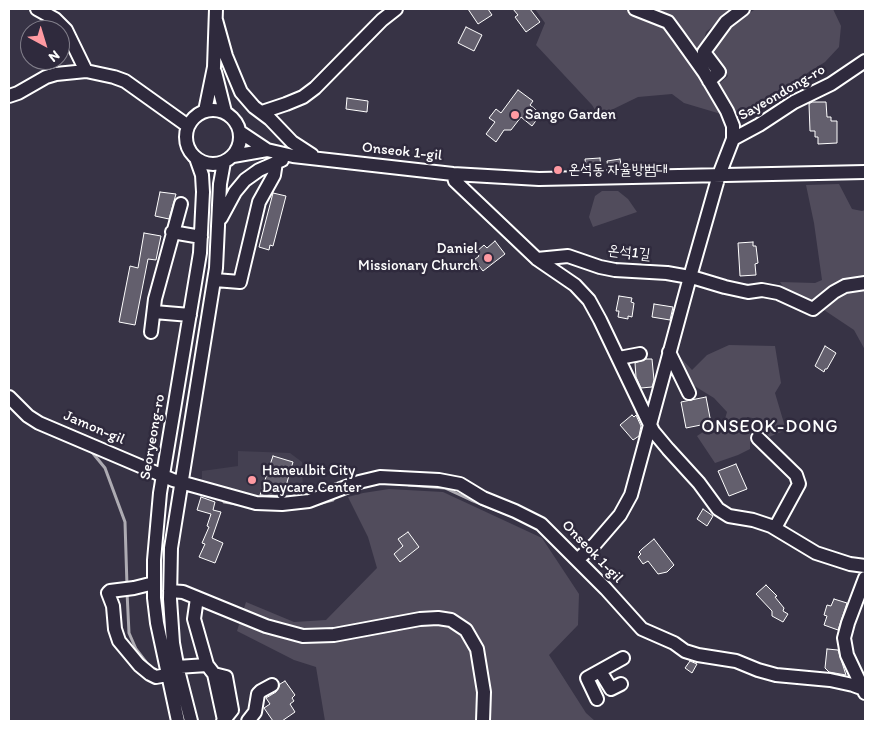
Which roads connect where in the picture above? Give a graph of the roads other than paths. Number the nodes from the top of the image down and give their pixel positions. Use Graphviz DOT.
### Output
graph roads {
  1 [pos="37,9"];
  2 [pos="396,9"];
  3 [pos="635,9"];
  4 [pos="743,9"];
  5 [pos="216,14"];
  6 [pos="865,61"];
  7 [pos="214,67"];
  8 [pos="86,71"];
  9 [pos="710,81"];
  10 [pos="9,96"];
  11 [pos="205,110"];
  12 [pos="225,112"];
  13 [pos="262,112"];
  14 [pos="188,126"];
  15 [pos="240,132"];
  16 [pos="733,139"];
  17 [pos="267,150"];
  18 [pos="293,156"];
  19 [pos="196,158"];
  20 [pos="228,159"];
  21 [pos="322,159"];
  22 [pos="276,162"];
  23 [pos="865,172"];
  24 [pos="453,174"];
  25 [pos="719,174"];
  26 [pos="181,204"];
  27 [pos="218,224"];
  28 [pos="172,232"];
  29 [pos="201,237"];
  30 [pos="537,259"];
  31 [pos="690,277"];
  32 [pos="215,280"];
  33 [pos="865,283"];
  34 [pos="154,312"];
  35 [pos="190,314"];
  36 [pos="152,332"];
  37 [pos="669,352"];
  38 [pos="640,354"];
  39 [pos="619,358"];
  40 [pos="689,394"];
  41 [pos="9,396"];
  42 [pos="174,412"];
  43 [pos="194,414"];
  44 [pos="650,424"];
  45 [pos="758,438"];
  46 [pos="172,480"];
  47 [pos="156,527"];
  48 [pos="174,528"];
  49 [pos="775,528"];
  50 [pos="577,560"];
  51 [pos="865,566"];
  52 [pos="865,578"];
  53 [pos="148,584"];
  54 [pos="170,592"];
  55 [pos="198,598"];
  56 [pos="623,658"];
  57 [pos="210,670"];
  58 [pos="172,671"];
  59 [pos="600,671"];
  60 [pos="621,684"];
  61 [pos="272,685"];
  62 [pos="864,692"];
  63 [pos="597,699"];
  64 [pos="223,720"];
  65 [pos="178,721"];
  66 [pos="191,721"];
  67 [pos="248,721"];
  68 [pos="483,721"];
  1 -- 8 [label="street"];
  2 -- 13 [label="street"];
  3 -- 9 [label="street, Sayeondong-ro"];
  4 -- 9 [label="street"];
  5 -- 7 [label="street"];
  5 -- 13 [label="street"];
  6 -- 16 [label="street, Sayeondong-ro"];
  7 -- 11 [label="street"];
  7 -- 12 [label="street"];
  8 -- 10 [label="street"];
  8 -- 14 [label="street"];
  9 -- 16 [label="street, Sayeondong-ro"];
  11 -- 12 [label="street"];
  11 -- 14 [label="street"];
  12 -- 15 [label="street"];
  13 -- 21 [label="street"];
  14 -- 19 [label="street, Seoryeong-ro"];
  15 -- 17 [label="street"];
  15 -- 20 [label="street, Seoryeong-ro"];
  16 -- 25 [label="street"];
  17 -- 18 [label="street, Onseok 1-gil"];
  17 -- 20 [label="street"];
  18 -- 21 [label="street, Onseok 1-gil"];
  18 -- 22 [label="street"];
  19 -- 20 [label="street"];
  19 -- 29 [label="street, Seoryeong-ro"];
  20 -- 27 [label="street, Seoryeong-ro"];
  21 -- 24 [label="street, Onseok 1-gil"];
  22 -- 27 [label="street"];
  22 -- 32 [label="street"];
  23 -- 25 [label="street"];
  24 -- 25 [label="street"];
  24 -- 30 [label="street, Onseok 1-gil"];
  25 -- 31 [label="street"];
  26 -- 28 [label="street"];
  27 -- 32 [label="street, Seoryeong-ro"];
  28 -- 29 [label="street"];
  28 -- 34 [label="street"];
  29 -- 35 [label="street, Seoryeong-ro"];
  30 -- 31 [label="street, 온석1길"];
  30 -- 39 [label="street, Onseok 1-gil"];
  31 -- 33 [label="street, 온석1길"];
  31 -- 37 [label="street"];
  32 -- 43 [label="street, Seoryeong-ro"];
  34 -- 35 [label="street"];
  34 -- 36 [label="street"];
  35 -- 42 [label="street, Seoryeong-ro"];
  37 -- 40 [label="street"];
  37 -- 44 [label="street"];
  38 -- 39 [label="street"];
  39 -- 44 [label="street, Onseok 1-gil"];
  41 -- 46 [label="street, Jamon-gil"];
  42 -- 43 [label="street"];
  42 -- 46 [label="street, Seoryeong-ro"];
  43 -- 46 [label="street, Seoryeong-ro"];
  44 -- 49 [label="street, Onseok 1-gil"];
  44 -- 50 [label="street"];
  45 -- 49 [label="street"];
  46 -- 47 [label="street, Seoryeong-ro"];
  46 -- 48 [label="street, Seoryeong-ro"];
  46 -- 50 [label="street, Onseok 1-gil"];
  47 -- 48 [label="street"];
  47 -- 53 [label="street, Seoryeong-ro"];
  48 -- 54 [label="street, Seoryeong-ro"];
  49 -- 51 [label="street, Onseok 1-gil"];
  50 -- 62 [label="street, Onseok 1-gil"];
  52 -- 62 [label="street, Onseok 1-gil"];
  53 -- 58 [label="street, Seoryeong-ro"];
  53 -- 58 [label="street"];
  54 -- 55 [label="street"];
  54 -- 58 [label="street, Seoryeong-ro"];
  55 -- 57 [label="street"];
  55 -- 68 [label="street"];
  56 -- 59 [label="street"];
  57 -- 58 [label="street"];
  57 -- 64 [label="street"];
  58 -- 65 [label="street, Seoryeong-ro"];
  58 -- 66 [label="street, Seoryeong-ro"];
  59 -- 60 [label="street"];
  59 -- 63 [label="street"];
  61 -- 67 [label="street"];
}
